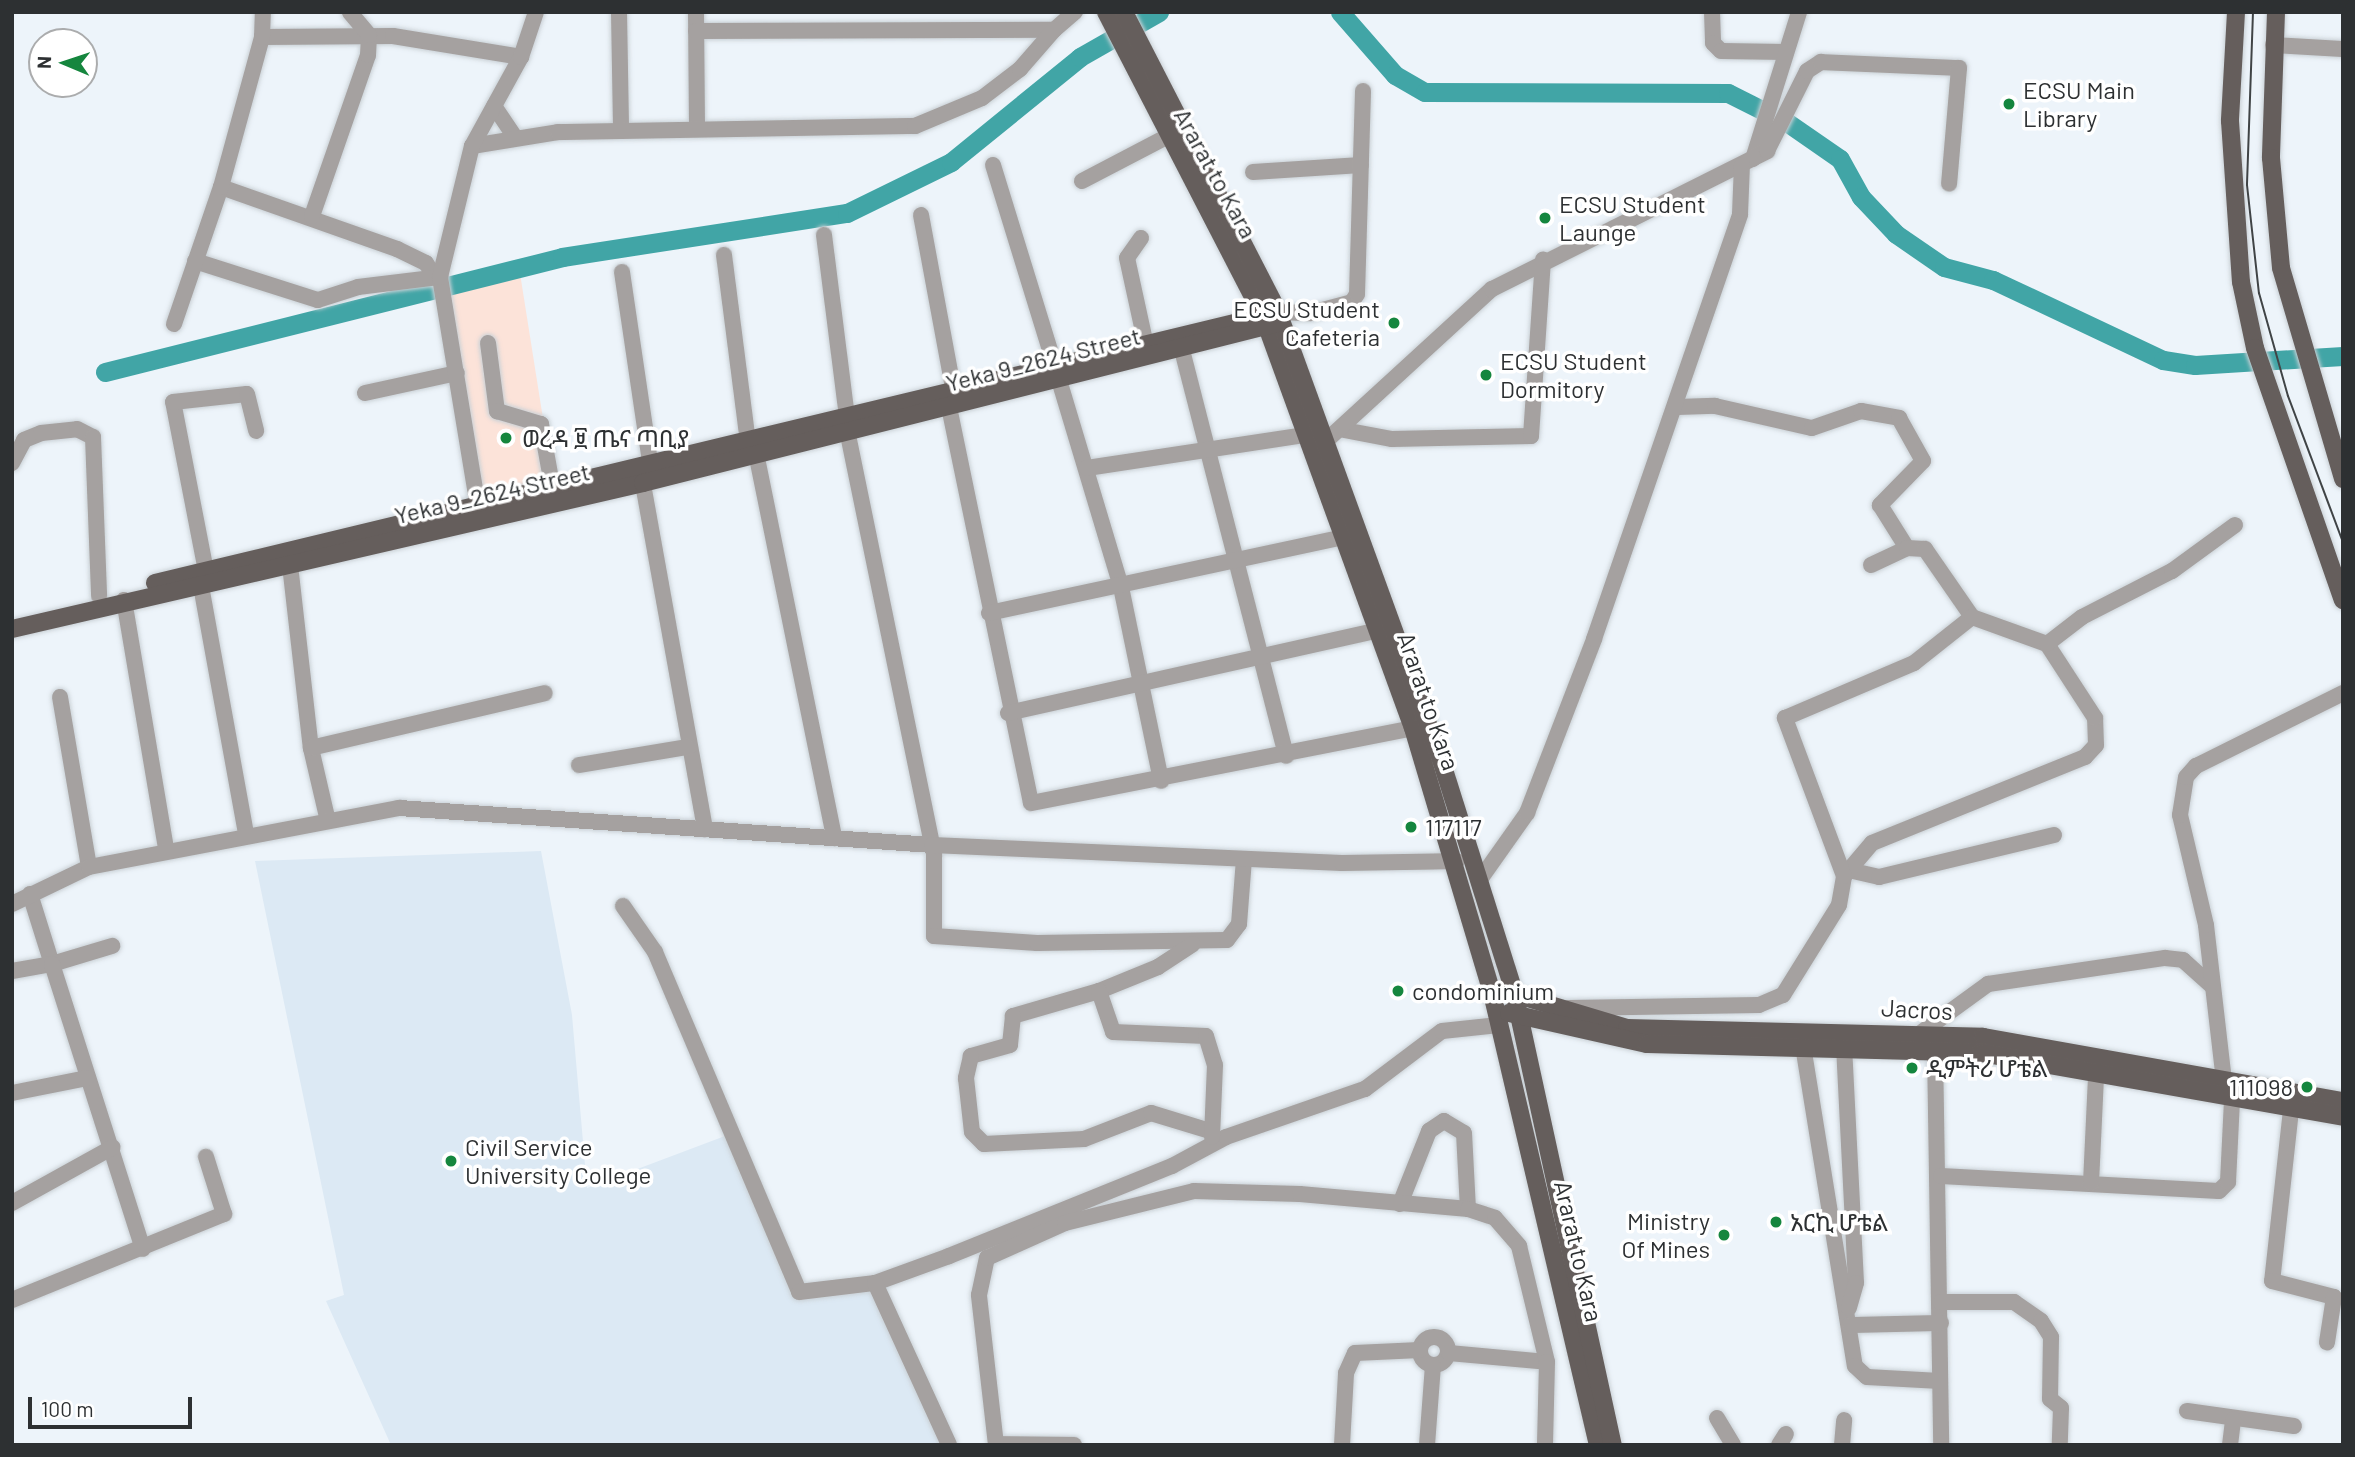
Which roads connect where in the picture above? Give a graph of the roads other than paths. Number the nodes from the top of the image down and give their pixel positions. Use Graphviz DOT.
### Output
graph roads {
  1 [pos="263,12"];
  2 [pos="350,12"];
  3 [pos="536,12"];
  4 [pos="619,12"];
  5 [pos="696,12"];
  6 [pos="1075,12"];
  7 [pos="1124,12"];
  8 [pos="1712,12"];
  9 [pos="1800,12"];
  10 [pos="2236,12"];
  11 [pos="2276,12"];
  12 [pos="1106,13"];
  13 [pos="1054,30"];
  14 [pos="696,31"];
  15 [pos="369,35"];
  16 [pos="262,37"];
  17 [pos="1128,40"];
  18 [pos="2273,45"];
  19 [pos="2343,49"];
  20 [pos="1786,52"];
  21 [pos="521,57"];
  22 [pos="1363,91"];
  23 [pos="494,106"];
  24 [pos="697,129"];
  25 [pos="621,131"];
  26 [pos="1168,136"];
  27 [pos="515,137"];
  28 [pos="472,146"];
  29 [pos="1747,162"];
  30 [pos="993,165"];
  31 [pos="1361,165"];
  32 [pos="1253,172"];
  33 [pos="1082,181"];
  34 [pos="1949,184"];
  35 [pos="221,187"];
  36 [pos="1219,209"];
  37 [pos="921,215"];
  38 [pos="312,216"];
  39 [pos="824,235"];
  40 [pos="1141,238"];
  41 [pos="724,255"];
  42 [pos="1544,259"];
  43 [pos="195,261"];
  44 [pos="622,272"];
  45 [pos="439,280"];
  46 [pos="1277,318"];
  47 [pos="174,324"];
  48 [pos="1221,333"];
  49 [pos="488,343"];
  50 [pos="1146,345"];
  51 [pos="1182,350"];
  52 [pos="457,373"];
  53 [pos="1057,373"];
  54 [pos="365,393"];
  55 [pos="952,400"];
  56 [pos="1677,407"];
  57 [pos="847,423"];
  58 [pos="1343,430"];
  59 [pos="256,431"];
  60 [pos="1306,435"];
  61 [pos="18,436"];
  62 [pos="1327,440"];
  63 [pos="752,447"];
  64 [pos="1207,450"];
  65 [pos="12,463"];
  66 [pos="1087,468"];
  67 [pos="647,475"];
  68 [pos="2343,479"];
  69 [pos="553,490"];
  70 [pos="478,507"];
  71 [pos="2235,525"];
  72 [pos="1345,537"];
  73 [pos="1907,548"];
  74 [pos="1238,562"];
  75 [pos="290,565"];
  76 [pos="1871,565"];
  77 [pos="203,579"];
  78 [pos="1121,587"];
  79 [pos="99,596"];
  80 [pos="124,600"];
  81 [pos="2343,600"];
  82 [pos="989,613"];
  83 [pos="1972,617"];
  84 [pos="12,618"];
  85 [pos="1387,628"];
  86 [pos="12,629"];
  87 [pos="2047,644"];
  88 [pos="1261,660"];
  89 [pos="1144,686"];
  90 [pos="545,693"];
  91 [pos="2343,693"];
  92 [pos="60,697"];
  93 [pos="1008,713"];
  94 [pos="1413,728"];
  95 [pos="688,747"];
  96 [pos="311,748"];
  97 [pos="1286,756"];
  98 [pos="579,765"];
  99 [pos="1161,781"];
  100 [pos="327,817"];
  101 [pos="705,829"];
  102 [pos="246,834"];
  103 [pos="2054,835"];
  104 [pos="834,838"];
  105 [pos="932,845"];
  106 [pos="166,848"];
  107 [pos="1244,859"];
  108 [pos="1457,861"];
  109 [pos="89,867"];
  110 [pos="1849,873"];
  111 [pos="1481,878"];
  112 [pos="17,897"];
  113 [pos="623,906"];
  114 [pos="1193,944"];
  115 [pos="112,946"];
  116 [pos="52,964"];
  117 [pos="12,971"];
  118 [pos="2212,986"];
  119 [pos="1491,989"];
  120 [pos="1099,991"];
  121 [pos="1514,992"];
  122 [pos="1568,1008"];
  123 [pos="1517,1014"];
  124 [pos="1498,1018"];
  125 [pos="1922,1032"];
  126 [pos="1844,1045"];
  127 [pos="1982,1045"];
  128 [pos="1803,1046"];
  129 [pos="1935,1049"];
  130 [pos="2096,1075"];
  131 [pos="87,1078"];
  132 [pos="2224,1081"];
  133 [pos="12,1093"];
  134 [pos="2232,1100"];
  135 [pos="2343,1101"];
  136 [pos="2291,1110"];
  137 [pos="2343,1117"];
  138 [pos="1212,1137"];
  139 [pos="113,1147"];
  140 [pos="206,1157"];
  141 [pos="1941,1176"];
  142 [pos="2091,1183"];
  143 [pos="1851,1196"];
  144 [pos="1829,1199"];
  145 [pos="12,1203"];
  146 [pos="1400,1204"];
  147 [pos="1468,1209"];
  148 [pos="143,1249"];
  149 [pos="875,1283"];
  150 [pos="2338,1296"];
  151 [pos="12,1300"];
  152 [pos="1941,1302"];
  153 [pos="1849,1317"];
  154 [pos="1941,1323"];
  155 [pos="2327,1342"];
  156 [pos="1420,1350"];
  157 [pos="1449,1353"];
  158 [pos="1547,1362"];
  159 [pos="1433,1366"];
  160 [pos="1940,1381"];
  161 [pos="2187,1411"];
  162 [pos="1717,1418"];
  163 [pos="2233,1419"];
  164 [pos="1844,1420"];
  165 [pos="2294,1426"];
  166 [pos="1940,1443"];
  167 [pos="996,1444"];
  168 [pos="949,1445"];
  169 [pos="1074,1445"];
  170 [pos="1342,1445"];
  171 [pos="1427,1445"];
  172 [pos="1545,1445"];
  173 [pos="1598,1445"];
  174 [pos="1613,1445"];
  175 [pos="1733,1445"];
  176 [pos="1842,1445"];
  177 [pos="2060,1445"];
  178 [pos="2230,1445"];
  1 -- 16 [label="street"];
  2 -- 15 [label="street"];
  3 -- 21 [label="street"];
  4 -- 25 [label="street"];
  5 -- 14 [label="street"];
  6 -- 13 [label="street"];
  7 -- 17 [label="main road, Ararat to Kara"];
  8 -- 20 [label="street"];
  9 -- 20 [label="street"];
  10 -- 81 [label="main road"];
  11 -- 18 [label="main road"];
  12 -- 17 [label="main road, Ararat to Kara"];
  13 -- 14 [label="street"];
  13 -- 24 [label="street"];
  14 -- 24 [label="street"];
  15 -- 16 [label="street"];
  15 -- 21 [label="street"];
  15 -- 38 [label="street"];
  16 -- 35 [label="street"];
  17 -- 26 [label="main road, Ararat to Kara"];
  17 -- 36 [label="main road, Ararat to Kara"];
  18 -- 19 [label="street"];
  18 -- 68 [label="main road"];
  20 -- 29 [label="street"];
  21 -- 23 [label="street"];
  22 -- 31 [label="street"];
  23 -- 27 [label="street"];
  23 -- 28 [label="street"];
  24 -- 25 [label="street"];
  25 -- 27 [label="street"];
  26 -- 33 [label="street"];
  26 -- 36 [label="main road, Ararat to Kara"];
  27 -- 28 [label="street"];
  28 -- 45 [label="street"];
  29 -- 34 [label="street"];
  29 -- 42 [label="street"];
  29 -- 56 [label="street"];
  30 -- 53 [label="street"];
  31 -- 32 [label="street"];
  31 -- 46 [label="street"];
  35 -- 38 [label="street"];
  35 -- 43 [label="street"];
  36 -- 46 [label="main road, Ararat to Kara"];
  37 -- 55 [label="street"];
  38 -- 45 [label="street"];
  39 -- 57 [label="street"];
  40 -- 50 [label="street"];
  41 -- 63 [label="street"];
  42 -- 58 [label="street"];
  42 -- 58 [label="street"];
  43 -- 45 [label="street"];
  43 -- 47 [label="street"];
  44 -- 67 [label="street"];
  45 -- 52 [label="street"];
  46 -- 48 [label="main road, Yeka 9_2624 Street"];
  46 -- 60 [label="main road, Ararat to Kara"];
  46 -- 62 [label="main road, Ararat to Kara"];
  48 -- 50 [label="main road, Yeka 9_2624 Street"];
  48 -- 51 [label="main road, Yeka 9_2624 Street"];
  49 -- 69 [label="street"];
  50 -- 53 [label="main road, Yeka 9_2624 Street"];
  51 -- 53 [label="main road, Yeka 9_2624 Street"];
  51 -- 64 [label="street"];
  52 -- 54 [label="street"];
  52 -- 70 [label="street"];
  53 -- 55 [label="main road, Yeka 9_2624 Street"];
  53 -- 66 [label="street"];
  55 -- 57 [label="main road, Yeka 9_2624 Street"];
  55 -- 82 [label="street"];
  56 -- 73 [label="street"];
  56 -- 111 [label="street"];
  57 -- 63 [label="main road, Yeka 9_2624 Street"];
  57 -- 105 [label="street"];
  58 -- 62 [label="street"];
  59 -- 77 [label="street"];
  60 -- 64 [label="street"];
  60 -- 72 [label="main road, Ararat to Kara"];
  61 -- 65 [label="street"];
  61 -- 79 [label="street"];
  62 -- 85 [label="main road, Ararat to Kara"];
  63 -- 67 [label="main road, Yeka 9_2624 Street"];
  63 -- 104 [label="street"];
  64 -- 66 [label="street"];
  64 -- 74 [label="street"];
  66 -- 78 [label="street"];
  67 -- 69 [label="main road, Yeka 9_2624 Street"];
  67 -- 75 [label="main road, Yeka 9_2624 Street"];
  67 -- 95 [label="street"];
  69 -- 70 [label="main road, Yeka 9_2624 Street"];
  70 -- 77 [label="main road, Yeka 9_2624 Street"];
  71 -- 87 [label="street"];
  72 -- 74 [label="street"];
  72 -- 85 [label="main road, Ararat to Kara"];
  73 -- 76 [label="street"];
  73 -- 83 [label="street"];
  74 -- 78 [label="street"];
  74 -- 88 [label="street"];
  75 -- 77 [label="main road, Yeka 9_2624 Street"];
  75 -- 96 [label="street"];
  77 -- 79 [label="main road, Yeka 9_2624 Street"];
  77 -- 80 [label="main road, Yeka 9_2624 Street"];
  77 -- 102 [label="street"];
  78 -- 82 [label="street"];
  78 -- 89 [label="street"];
  79 -- 84 [label="main road, Yeka 9_2624 Street"];
  80 -- 86 [label="main road, Yeka 9_2624 Street"];
  80 -- 106 [label="street"];
  82 -- 93 [label="street"];
  83 -- 87 [label="street"];
  83 -- 110 [label="street"];
  85 -- 88 [label="street"];
  85 -- 94 [label="main road, Ararat to Kara"];
  85 -- 111 [label="main road, Ararat to Kara"];
  87 -- 110 [label="street"];
  88 -- 89 [label="street"];
  88 -- 97 [label="street"];
  89 -- 93 [label="street"];
  89 -- 99 [label="street"];
  90 -- 96 [label="street"];
  91 -- 118 [label="street"];
  92 -- 109 [label="street"];
  93 -- 99 [label="street"];
  94 -- 97 [label="street"];
  94 -- 108 [label="main road, Ararat to Kara"];
  95 -- 98 [label="street"];
  95 -- 101 [label="street"];
  96 -- 100 [label="street"];
  97 -- 99 [label="street"];
  100 -- 101 [label="street"];
  100 -- 102 [label="street"];
  101 -- 104 [label="street"];
  102 -- 106 [label="street"];
  103 -- 110 [label="street"];
  104 -- 105 [label="street"];
  105 -- 107 [label="street"];
  105 -- 114 [label="street"];
  106 -- 109 [label="street"];
  107 -- 108 [label="street"];
  107 -- 114 [label="street"];
  108 -- 119 [label="main road, Ararat to Kara"];
  109 -- 112 [label="street"];
  110 -- 122 [label="street"];
  111 -- 121 [label="main road, Ararat to Kara"];
  112 -- 116 [label="street"];
  113 -- 149 [label="street"];
  114 -- 120 [label="street"];
  115 -- 116 [label="street"];
  116 -- 117 [label="street"];
  116 -- 131 [label="street"];
  118 -- 125 [label="street"];
  118 -- 132 [label="street"];
  119 -- 121 [label="main road, Jacros"];
  119 -- 124 [label="main road, Ararat to Kara"];
  120 -- 138 [label="street"];
  120 -- 138 [label="street"];
  121 -- 122 [label="main road, Jacros"];
  121 -- 123 [label="main road, Ararat to Kara"];
  122 -- 125 [label="main road, Jacros"];
  123 -- 124 [label="main road, Jacros"];
  123 -- 128 [label="main road, Jacros"];
  123 -- 174 [label="main road, Ararat to Kara"];
  124 -- 138 [label="street"];
  124 -- 173 [label="main road, Ararat to Kara"];
  125 -- 127 [label="main road, Jacros"];
  126 -- 128 [label="main road, Jacros"];
  126 -- 129 [label="main road, Jacros"];
  126 -- 143 [label="street"];
  127 -- 129 [label="main road, Jacros"];
  127 -- 130 [label="main road, Jacros"];
  127 -- 132 [label="main road, Jacros"];
  128 -- 144 [label="street"];
  129 -- 141 [label="street"];
  130 -- 134 [label="main road, Jacros"];
  130 -- 142 [label="street"];
  131 -- 133 [label="street"];
  131 -- 139 [label="street"];
  132 -- 135 [label="main road, Jacros"];
  134 -- 136 [label="main road, Jacros"];
  134 -- 142 [label="street"];
  136 -- 137 [label="main road, Jacros"];
  136 -- 150 [label="street"];
  138 -- 149 [label="street"];
  139 -- 145 [label="street"];
  139 -- 148 [label="street"];
  140 -- 148 [label="street"];
  141 -- 142 [label="street"];
  141 -- 152 [label="street"];
  143 -- 144 [label="street"];
  143 -- 153 [label="street"];
  144 -- 153 [label="street"];
  146 -- 147 [label="street"];
  146 -- 147 [label="street"];
  146 -- 167 [label="street"];
  147 -- 158 [label="street"];
  148 -- 151 [label="street"];
  149 -- 168 [label="street"];
  150 -- 155 [label="street"];
  152 -- 154 [label="street"];
  152 -- 177 [label="street"];
  153 -- 154 [label="street"];
  153 -- 160 [label="street"];
  154 -- 160 [label="street"];
  156 -- 157 [label="street"];
  156 -- 159 [label="street"];
  156 -- 170 [label="street"];
  157 -- 158 [label="street"];
  157 -- 159 [label="street"];
  158 -- 172 [label="street"];
  159 -- 171 [label="street"];
  160 -- 166 [label="street"];
  161 -- 163 [label="street"];
  162 -- 175 [label="street"];
  163 -- 165 [label="street"];
  163 -- 178 [label="street"];
  164 -- 176 [label="street"];
  167 -- 169 [label="street"];
}
